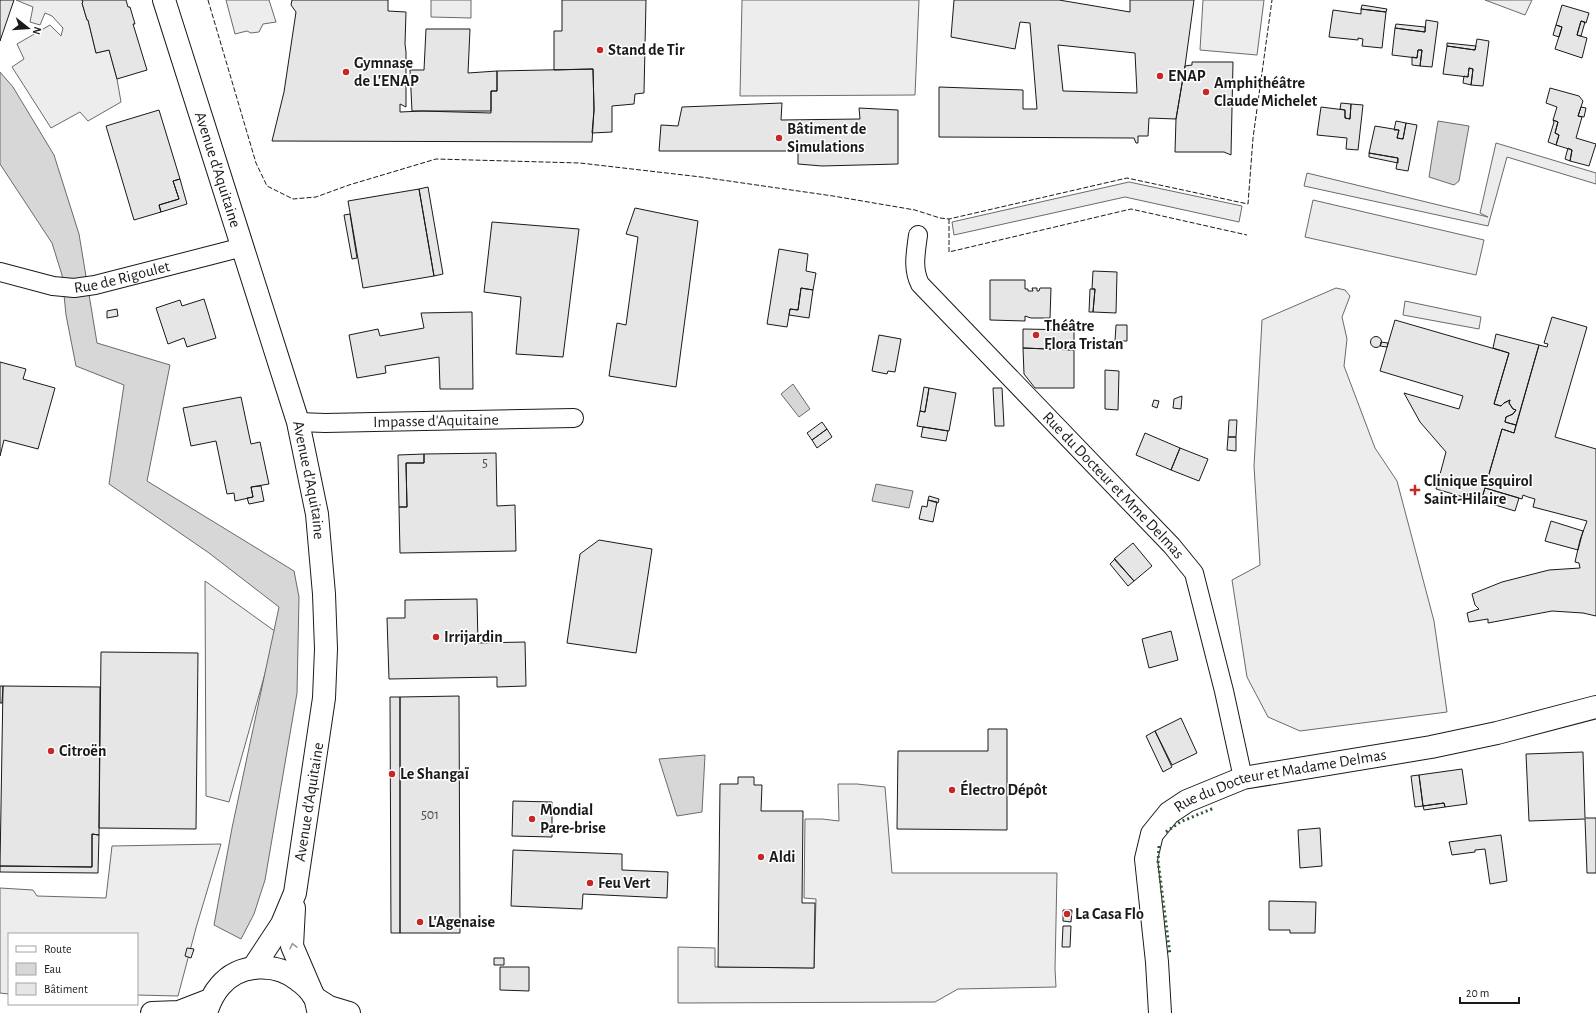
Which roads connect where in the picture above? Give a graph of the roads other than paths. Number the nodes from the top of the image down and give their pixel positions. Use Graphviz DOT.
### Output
graph roads {
  1 [pos="164,0"];
  2 [pos="918,236"];
  3 [pos="243,246"];
  4 [pos="0,272"];
  5 [pos="574,418"];
  6 [pos="298,422"];
  7 [pos="1596,706"];
  8 [pos="1243,778"];
  9 [pos="295,893"];
  10 [pos="252,968"];
  11 [pos="315,1002"];
  12 [pos="208,1006"];
  13 [pos="152,1013"];
  14 [pos="349,1013"];
  15 [pos="1160,1013"];
  1 -- 3 [label="street, Avenue d'Aquitaine"];
  2 -- 8 [label="street, Rue du Docteur et Mme Delmas"];
  3 -- 4 [label="street, Rue de Rigoulet"];
  3 -- 6 [label="street, Avenue d'Aquitaine"];
  5 -- 6 [label="street, Impasse d'Aquitaine"];
  6 -- 9 [label="street, Avenue d'Aquitaine"];
  7 -- 8 [label="street, Rue du Docteur et Madame Delmas"];
  8 -- 15 [label="street, Rue du Docteur et Madame Delmas"];
  9 -- 10 [label="street, Avenue d'Aquitaine"];
  11 -- 9 [label="street, one-way"];
  10 -- 11 [label="street"];
  10 -- 12 [label="street"];
  11 -- 14 [label="street"];
  12 -- 13 [label="street"];
}
